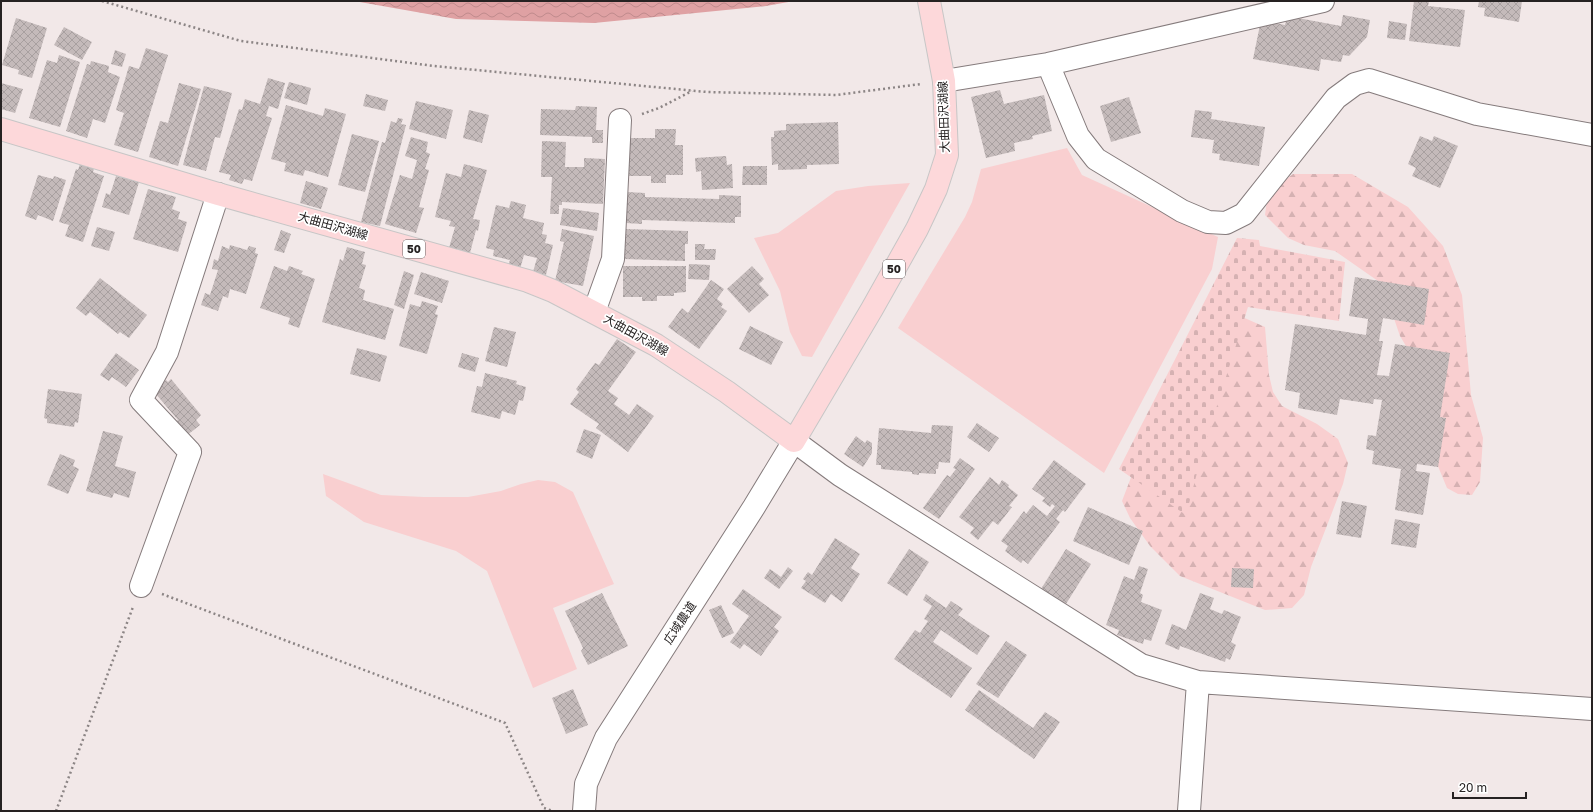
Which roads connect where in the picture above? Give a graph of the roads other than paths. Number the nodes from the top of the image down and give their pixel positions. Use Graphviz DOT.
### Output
graph roads {
  1 [pos="929,1"];
  2 [pos="1323,1"];
  3 [pos="1048,64"];
  4 [pos="944,81"];
  5 [pos="620,120"];
  6 [pos="1,129"];
  7 [pos="1592,135"];
  8 [pos="218,194"];
  9 [pos="594,312"];
  10 [pos="794,441"];
  11 [pos="141,586"];
  12 [pos="1198,682"];
  13 [pos="1592,709"];
  14 [pos="584,811"];
  15 [pos="1189,811"];
  1 -- 4 [label="main road, 大曲田沢湖線 / 50"];
  2 -- 3 [label="street"];
  3 -- 4 [label="street"];
  3 -- 7 [label="street"];
  4 -- 10 [label="main road, 大曲田沢湖線 / 50"];
  5 -- 9 [label="street"];
  6 -- 8 [label="main road, 大曲田沢湖線 / 50"];
  8 -- 9 [label="main road, 大曲田沢湖線 / 50"];
  8 -- 11 [label="street"];
  9 -- 10 [label="main road, 大曲田沢湖線 / 50"];
  10 -- 12 [label="street"];
  10 -- 14 [label="street, 広域農道"];
  12 -- 13 [label="street"];
  12 -- 15 [label="street"];
}
